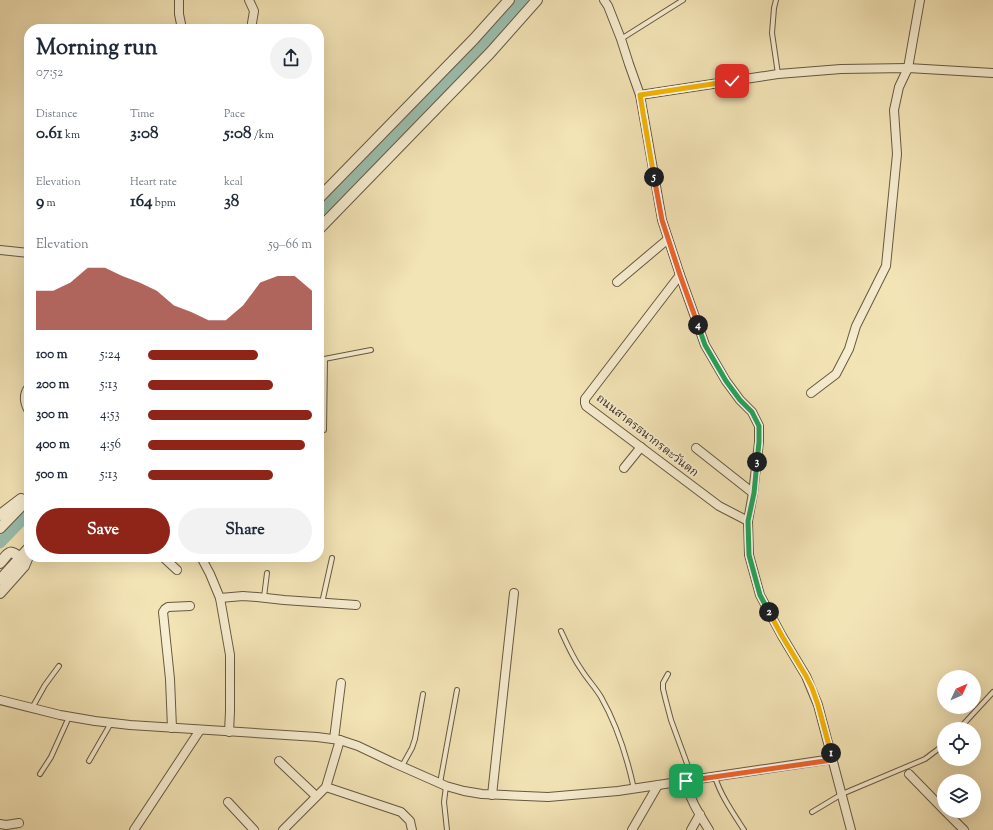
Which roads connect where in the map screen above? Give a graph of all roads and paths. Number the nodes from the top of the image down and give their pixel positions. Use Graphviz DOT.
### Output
graph roads {
  1 [pos="179,0"];
  2 [pos="249,0"];
  3 [pos="509,0"];
  4 [pos="537,0"];
  5 [pos="605,0"];
  6 [pos="683,0"];
  7 [pos="776,0"];
  8 [pos="920,0"];
  9 [pos="252,23"];
  10 [pos="181,24"];
  11 [pos="621,39"];
  12 [pos="908,68"];
  13 [pos="993,73"];
  14 [pos="778,74"];
  15 [pos="640,95"];
  16 [pos="324,193"];
  17 [pos="324,223"];
  18 [pos="668,239"];
  19 [pos="0,250"];
  20 [pos="24,252"];
  21 [pos="680,275"];
  22 [pos="617,282"];
  23 [pos="371,350"];
  24 [pos="325,359"];
  25 [pos="811,393"];
  26 [pos="324,430"];
  27 [pos="640,447"];
  28 [pos="696,448"];
  29 [pos="624,468"];
  30 [pos="754,493"];
  31 [pos="24,497"];
  32 [pos="24,503"];
  33 [pos="0,515"];
  34 [pos="748,521"];
  35 [pos="0,528"];
  36 [pos="24,556"];
  37 [pos="24,557"];
  38 [pos="332,558"];
  39 [pos="24,562"];
  40 [pos="169,562"];
  41 [pos="204,562"];
  42 [pos="0,563"];
  43 [pos="178,570"];
  44 [pos="267,573"];
  45 [pos="0,580"];
  46 [pos="0,593"];
  47 [pos="514,593"];
  48 [pos="220,598"];
  49 [pos="264,598"];
  50 [pos="322,603"];
  51 [pos="356,605"];
  52 [pos="190,606"];
  53 [pos="561,631"];
  54 [pos="60,666"];
  55 [pos="668,674"];
  56 [pos="341,683"];
  57 [pos="457,690"];
  58 [pos="993,692"];
  59 [pos="423,694"];
  60 [pos="0,700"];
  61 [pos="31,708"];
  62 [pos="69,717"];
  63 [pos="965,722"];
  64 [pos="111,723"];
  65 [pos="172,728"];
  66 [pos="200,730"];
  67 [pos="229,732"];
  68 [pos="337,740"];
  69 [pos="937,750"];
  70 [pos="832,760"];
  71 [pos="89,761"];
  72 [pos="278,761"];
  73 [pos="402,766"];
  74 [pos="40,774"];
  75 [pos="909,774"];
  76 [pos="715,777"];
  77 [pos="690,780"];
  78 [pos="443,784"];
  79 [pos="658,785"];
  80 [pos="326,787"];
  81 [pos="634,788"];
  82 [pos="842,794"];
  83 [pos="492,795"];
  84 [pos="316,796"];
  85 [pos="228,802"];
  86 [pos="937,802"];
  87 [pos="812,812"];
  88 [pos="700,814"];
  89 [pos="953,818"];
  90 [pos="19,823"];
  91 [pos="0,824"];
  92 [pos="134,830"];
  93 [pos="254,830"];
  94 [pos="283,830"];
  95 [pos="412,830"];
  96 [pos="447,830"];
  97 [pos="632,830"];
  98 [pos="691,830"];
  99 [pos="709,830"];
  100 [pos="744,830"];
  101 [pos="852,830"];
  102 [pos="964,830"];
  1 -- 10 [label="street"];
  2 -- 9 [label="street"];
  3 -- 16 [label="street"];
  4 -- 17 [label="street"];
  5 -- 11 [label="street"];
  6 -- 11 [label="lane"];
  7 -- 14 [label="lane"];
  8 -- 12 [label="street"];
  11 -- 15 [label="street"];
  12 -- 13 [label="street"];
  12 -- 14 [label="street"];
  12 -- 25 [label="street"];
  14 -- 15 [label="street"];
  15 -- 18 [label="street"];
  18 -- 21 [label="street"];
  18 -- 22 [label="street"];
  19 -- 20 [label="street"];
  21 -- 27 [label="street, ถนนสาครธนากรตะวันตก"];
  21 -- 30 [label="street"];
  23 -- 24 [label="lane"];
  24 -- 26 [label="lane"];
  27 -- 29 [label="street"];
  27 -- 34 [label="street, ถนนสาครธนากรตะวันตก"];
  28 -- 30 [label="street"];
  30 -- 34 [label="street"];
  31 -- 33 [label="street"];
  32 -- 35 [label="street"];
  34 -- 70 [label="street"];
  36 -- 42 [label="street"];
  37 -- 45 [label="street"];
  38 -- 50 [label="lane"];
  39 -- 46 [label="street"];
  40 -- 43 [label="street"];
  41 -- 48 [label="street"];
  44 -- 49 [label="lane"];
  47 -- 83 [label="street"];
  48 -- 49 [label="street"];
  48 -- 67 [label="street"];
  49 -- 50 [label="street"];
  50 -- 51 [label="street"];
  52 -- 65 [label="street"];
  53 -- 81 [label="lane"];
  54 -- 61 [label="lane"];
  55 -- 77 [label="lane"];
  56 -- 68 [label="street"];
  57 -- 78 [label="lane"];
  58 -- 63 [label="lane"];
  59 -- 73 [label="lane"];
  60 -- 61 [label="street"];
  61 -- 62 [label="street"];
  62 -- 64 [label="street"];
  62 -- 74 [label="lane"];
  64 -- 65 [label="street"];
  64 -- 71 [label="lane"];
  65 -- 66 [label="street"];
  66 -- 67 [label="street"];
  66 -- 92 [label="street"];
  67 -- 68 [label="street"];
  68 -- 73 [label="street"];
  68 -- 80 [label="street"];
  69 -- 82 [label="lane"];
  70 -- 76 [label="street"];
  70 -- 82 [label="street"];
  72 -- 84 [label="street"];
  73 -- 78 [label="street"];
  75 -- 86 [label="street"];
  76 -- 77 [label="street"];
  76 -- 100 [label="lane"];
  77 -- 79 [label="street"];
  77 -- 88 [label="street"];
  78 -- 83 [label="street"];
  78 -- 96 [label="lane"];
  79 -- 81 [label="street"];
  79 -- 97 [label="street"];
  80 -- 84 [label="street"];
  80 -- 95 [label="street"];
  81 -- 83 [label="street"];
  82 -- 87 [label="lane"];
  82 -- 101 [label="street"];
  84 -- 94 [label="street"];
  85 -- 93 [label="street"];
  88 -- 98 [label="street"];
  88 -- 99 [label="street"];
  89 -- 102 [label="street"];
  90 -- 91 [label="street"];
}
